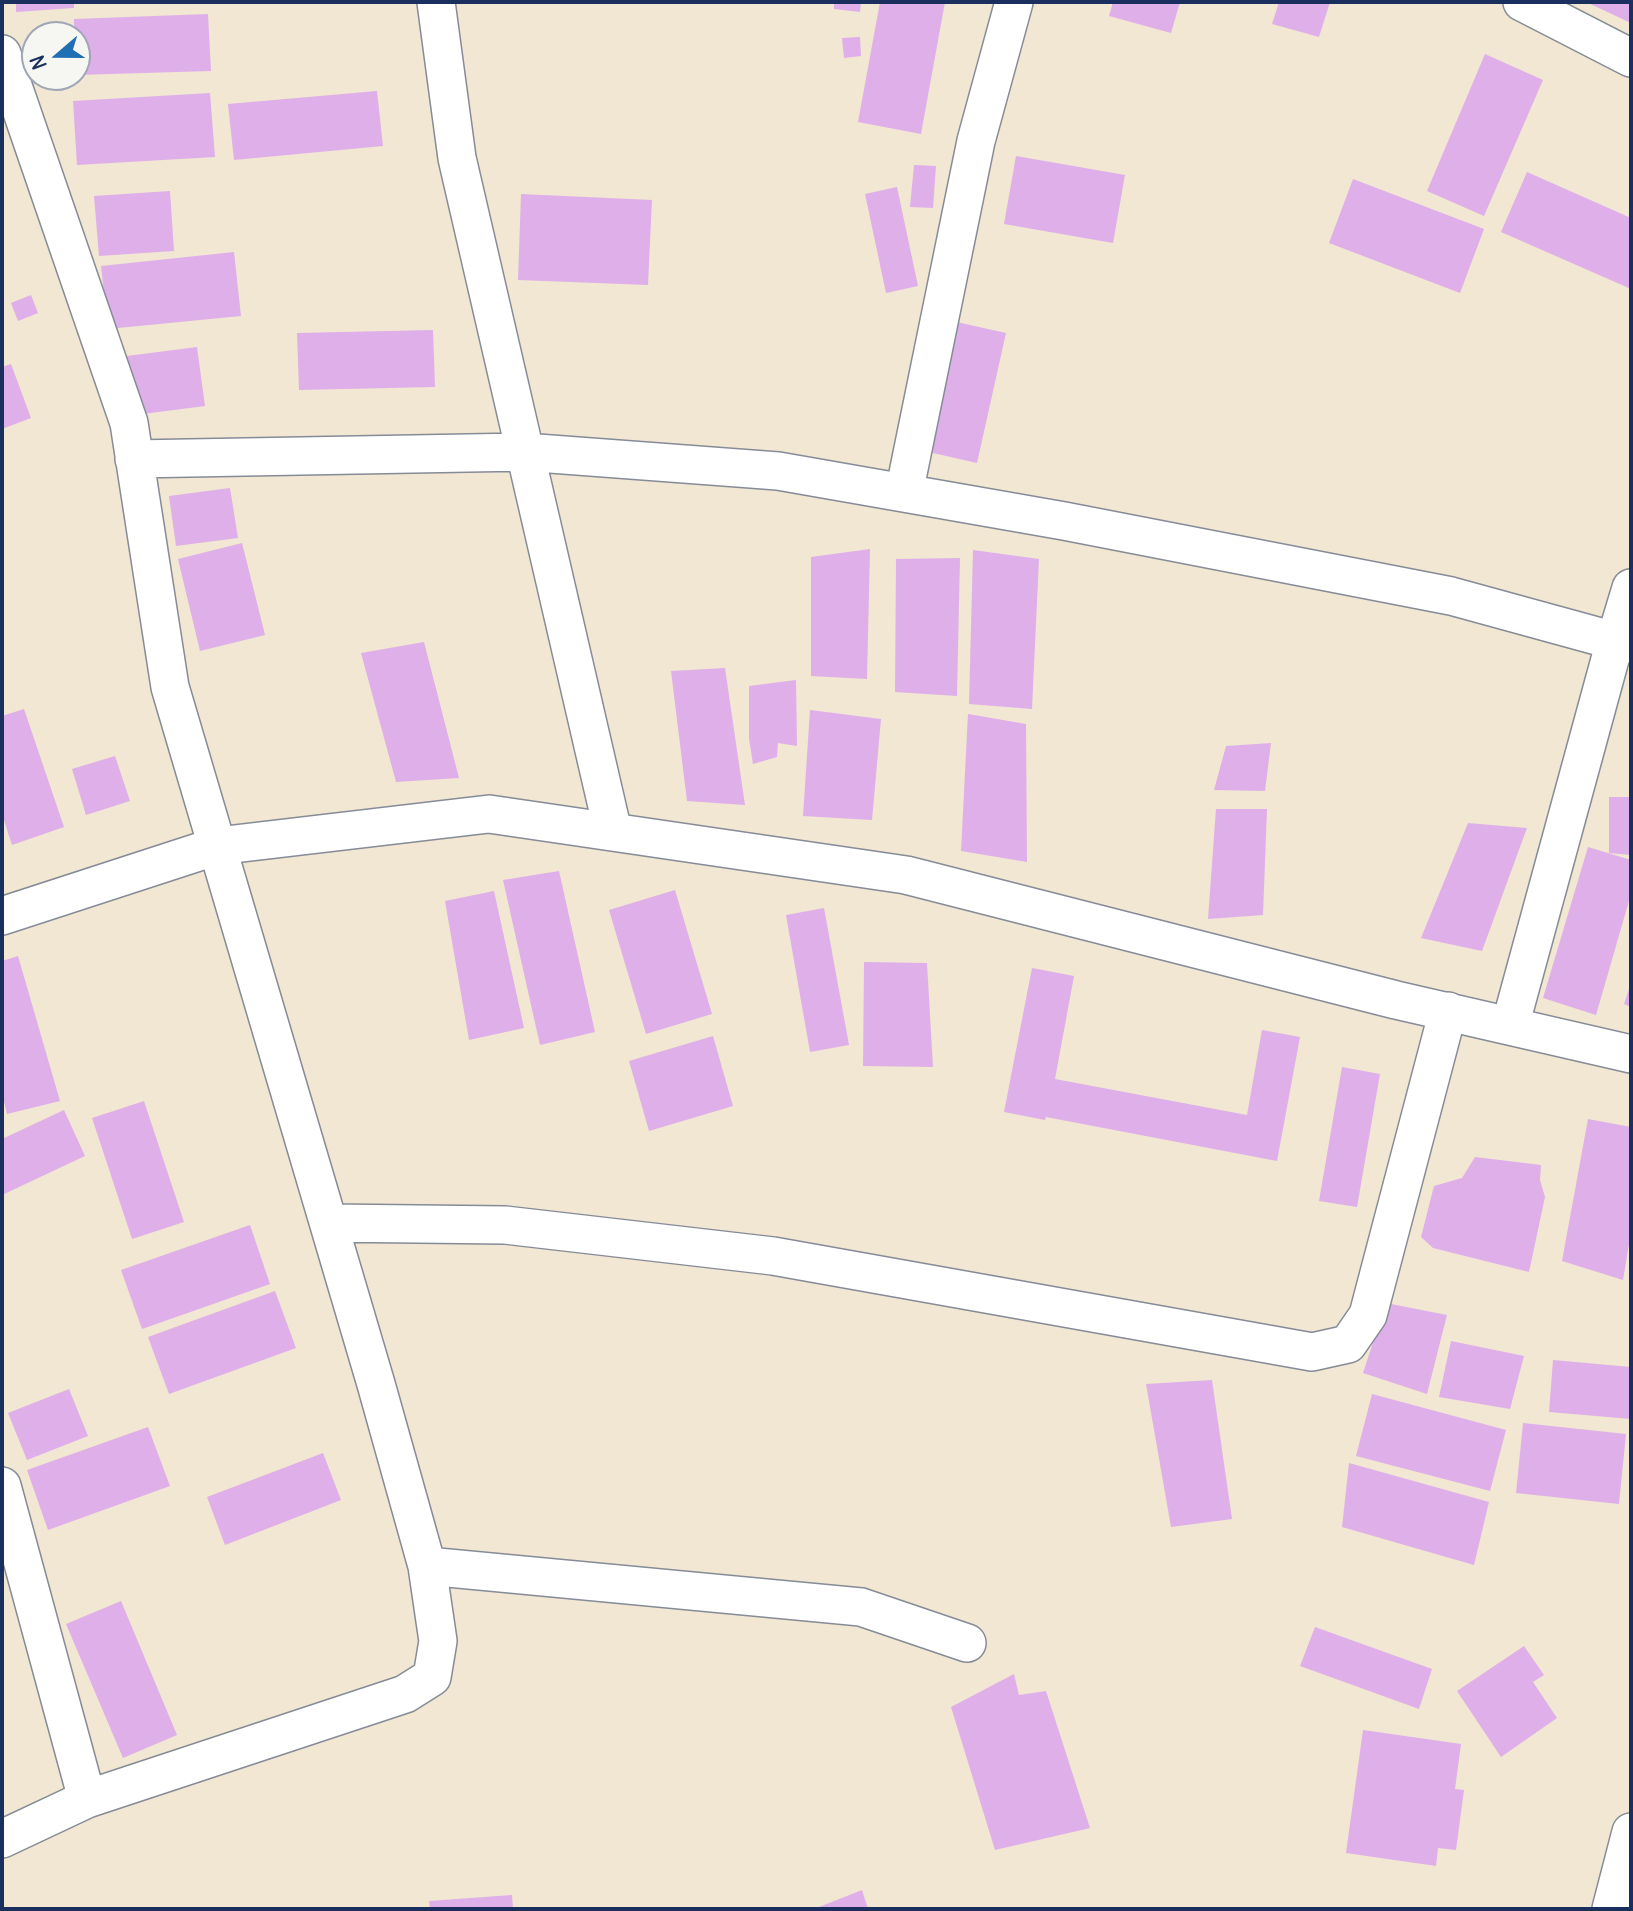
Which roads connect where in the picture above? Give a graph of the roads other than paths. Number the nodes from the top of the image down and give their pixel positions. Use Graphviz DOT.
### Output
graph roads {
  1 [pos="436,2"];
  2 [pos="1014,2"];
  3 [pos="1522,2"];
  4 [pos="2,54"];
  5 [pos="1631,58"];
  6 [pos="524,452"];
  7 [pos="134,459"];
  8 [pos="904,493"];
  9 [pos="1631,588"];
  10 [pos="1623,642"];
  11 [pos="612,832"];
  12 [pos="217,846"];
  13 [pos="2,916"];
  14 [pos="1448,1011"];
  15 [pos="1510,1026"];
  16 [pos="1631,1054"];
  17 [pos="329,1223"];
  18 [pos="2,1486"];
  19 [pos="426,1566"];
  20 [pos="967,1643"];
  21 [pos="87,1799"];
  22 [pos="1631,1832"];
  23 [pos="2,1839"];
  24 [pos="1611,1909"];
  1 -- 6 [label="street"];
  2 -- 8 [label="street"];
  3 -- 5 [label="street"];
  4 -- 7 [label="street"];
  6 -- 7 [label="street"];
  6 -- 8 [label="street"];
  6 -- 11 [label="street"];
  7 -- 12 [label="street"];
  8 -- 10 [label="street"];
  9 -- 10 [label="street"];
  10 -- 15 [label="street"];
  11 -- 12 [label="street"];
  11 -- 14 [label="street"];
  12 -- 13 [label="street"];
  12 -- 17 [label="street"];
  14 -- 15 [label="street"];
  14 -- 17 [label="street"];
  15 -- 16 [label="street"];
  17 -- 19 [label="street"];
  18 -- 21 [label="street"];
  19 -- 20 [label="street"];
  19 -- 21 [label="street"];
  21 -- 23 [label="street"];
  22 -- 24 [label="street"];
}
